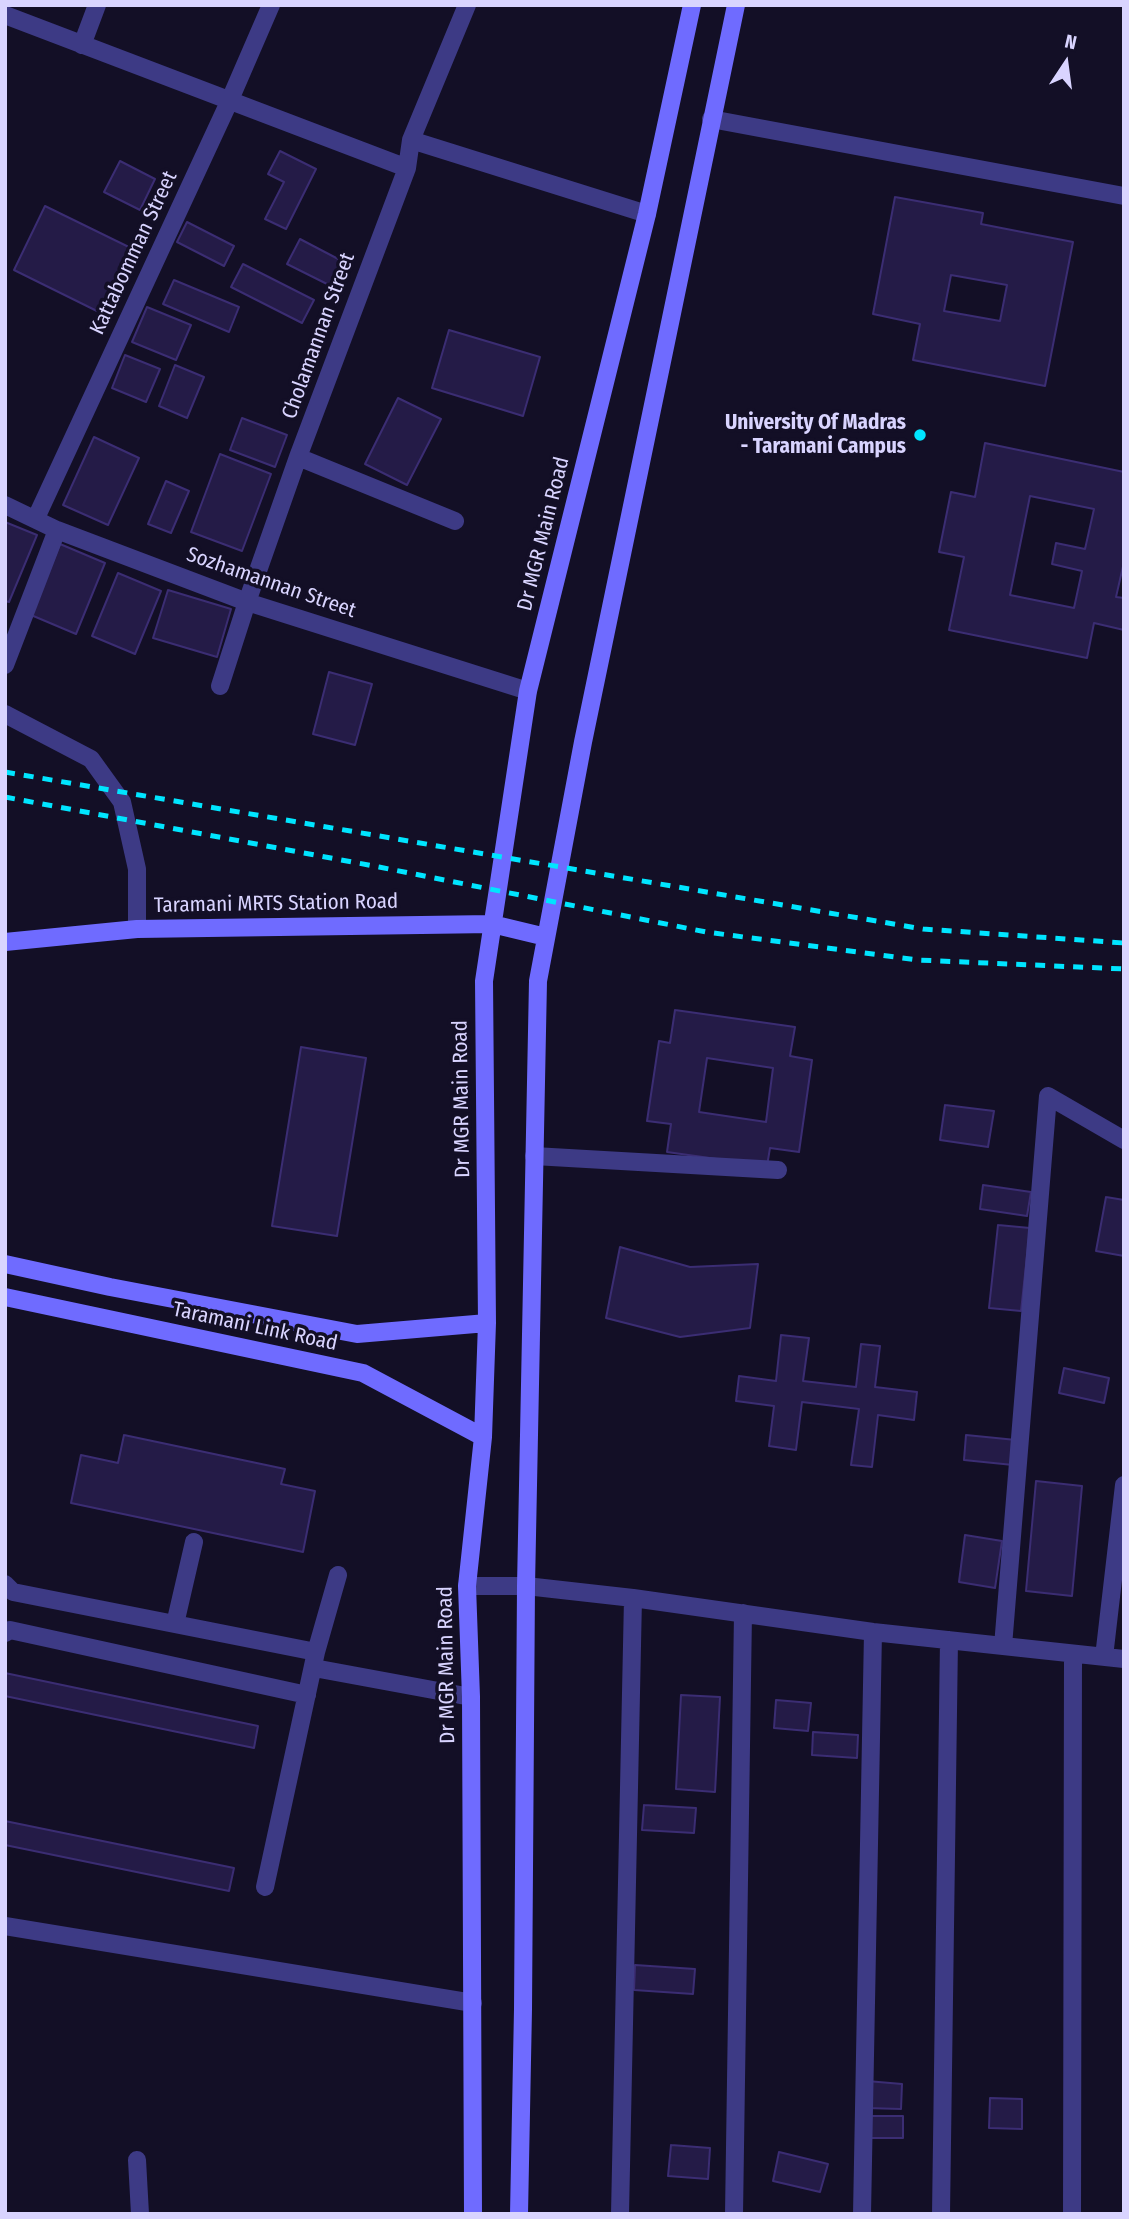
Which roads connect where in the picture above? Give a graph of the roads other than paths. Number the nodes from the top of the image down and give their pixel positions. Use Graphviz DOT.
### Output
graph roads {
  1 [pos="97,5"];
  2 [pos="271,5"];
  3 [pos="467,5"];
  4 [pos="692,5"];
  5 [pos="736,5"];
  6 [pos="5,15"];
  7 [pos="82,45"];
  8 [pos="229,102"];
  9 [pos="711,119"];
  10 [pos="411,140"];
  11 [pos="407,168"];
  12 [pos="1124,196"];
  13 [pos="647,214"];
  14 [pos="299,457"];
  15 [pos="5,505"];
  16 [pos="36,518"];
  17 [pos="455,521"];
  18 [pos="57,530"];
  19 [pos="247,601"];
  20 [pos="5,665"];
  21 [pos="220,686"];
  22 [pos="528,691"];
  23 [pos="5,714"];
  24 [pos="492,924"];
  25 [pos="137,929"];
  26 [pos="547,937"];
  27 [pos="5,942"];
  28 [pos="1124,1140"];
  29 [pos="534,1156"];
  30 [pos="778,1170"];
  31 [pos="5,1264"];
  32 [pos="5,1297"];
  33 [pos="487,1323"];
  34 [pos="483,1437"];
  35 [pos="1124,1485"];
  36 [pos="194,1542"];
  37 [pos="338,1575"];
  38 [pos="5,1584"];
  39 [pos="467,1586"];
  40 [pos="526,1587"];
  41 [pos="632,1598"];
  42 [pos="743,1613"];
  43 [pos="175,1624"];
  44 [pos="873,1632"];
  45 [pos="5,1633"];
  46 [pos="949,1640"];
  47 [pos="1003,1646"];
  48 [pos="1073,1654"];
  49 [pos="1104,1657"];
  50 [pos="1124,1659"];
  51 [pos="315,1660"];
  52 [pos="307,1695"];
  53 [pos="471,1697"];
  54 [pos="265,1887"];
  55 [pos="5,1926"];
  56 [pos="473,2003"];
  57 [pos="137,2160"];
  58 [pos="140,2214"];
  59 [pos="473,2214"];
  60 [pos="519,2214"];
  61 [pos="620,2214"];
  62 [pos="734,2214"];
  63 [pos="862,2214"];
  64 [pos="941,2214"];
  65 [pos="1072,2214"];
  1 -- 7 [label="street"];
  2 -- 8 [label="street, Kattabomman Street"];
  3 -- 10 [label="street, Cholamannan Street"];
  4 -- 13 [label="main road, Dr MGR Main Road"];
  5 -- 9 [label="main road"];
  6 -- 7 [label="street"];
  7 -- 8 [label="street"];
  8 -- 11 [label="street"];
  8 -- 16 [label="street, Kattabomman Street"];
  9 -- 12 [label="street"];
  9 -- 26 [label="main road"];
  10 -- 11 [label="street, Cholamannan Street"];
  10 -- 13 [label="street"];
  11 -- 14 [label="street, Cholamannan Street"];
  13 -- 22 [label="main road, Dr MGR Main Road"];
  14 -- 17 [label="street"];
  14 -- 19 [label="street, Cholamannan Street"];
  15 -- 16 [label="street, Sozhamannan Street"];
  16 -- 18 [label="street, Sozhamannan Street"];
  18 -- 19 [label="street, Sozhamannan Street"];
  18 -- 20 [label="street"];
  19 -- 21 [label="street, Cholamannan Street"];
  19 -- 22 [label="street, Sozhamannan Street"];
  22 -- 24 [label="main road, Dr MGR Main Road"];
  23 -- 25 [label="street"];
  24 -- 25 [label="main road, Taramani MRTS Station Road"];
  24 -- 26 [label="main road, Taramani MRTS Station Road"];
  24 -- 33 [label="main road, Dr MGR Main Road"];
  25 -- 27 [label="main road, Taramani MRTS Station Road"];
  26 -- 29 [label="main road"];
  28 -- 47 [label="street"];
  29 -- 30 [label="street"];
  29 -- 40 [label="main road"];
  31 -- 33 [label="main road, Taramani Link Road"];
  32 -- 34 [label="main road, Taramani Link Road"];
  33 -- 34 [label="main road, Dr MGR Main Road"];
  34 -- 39 [label="main road, Dr MGR Main Road"];
  35 -- 49 [label="street"];
  36 -- 43 [label="street"];
  37 -- 51 [label="street"];
  38 -- 43 [label="street"];
  39 -- 40 [label="street"];
  39 -- 53 [label="main road, Dr MGR Main Road"];
  40 -- 41 [label="street"];
  40 -- 60 [label="main road"];
  41 -- 42 [label="street"];
  41 -- 61 [label="street"];
  42 -- 44 [label="street"];
  42 -- 62 [label="street"];
  43 -- 51 [label="street"];
  44 -- 46 [label="street"];
  44 -- 63 [label="street"];
  45 -- 52 [label="street"];
  46 -- 47 [label="street"];
  46 -- 64 [label="street"];
  47 -- 48 [label="street"];
  48 -- 49 [label="street"];
  48 -- 65 [label="street"];
  49 -- 50 [label="street"];
  51 -- 52 [label="street"];
  51 -- 53 [label="street"];
  52 -- 54 [label="street"];
  53 -- 56 [label="main road, Dr MGR Main Road"];
  55 -- 56 [label="street"];
  56 -- 59 [label="main road, Dr MGR Main Road"];
  57 -- 58 [label="street"];
}
